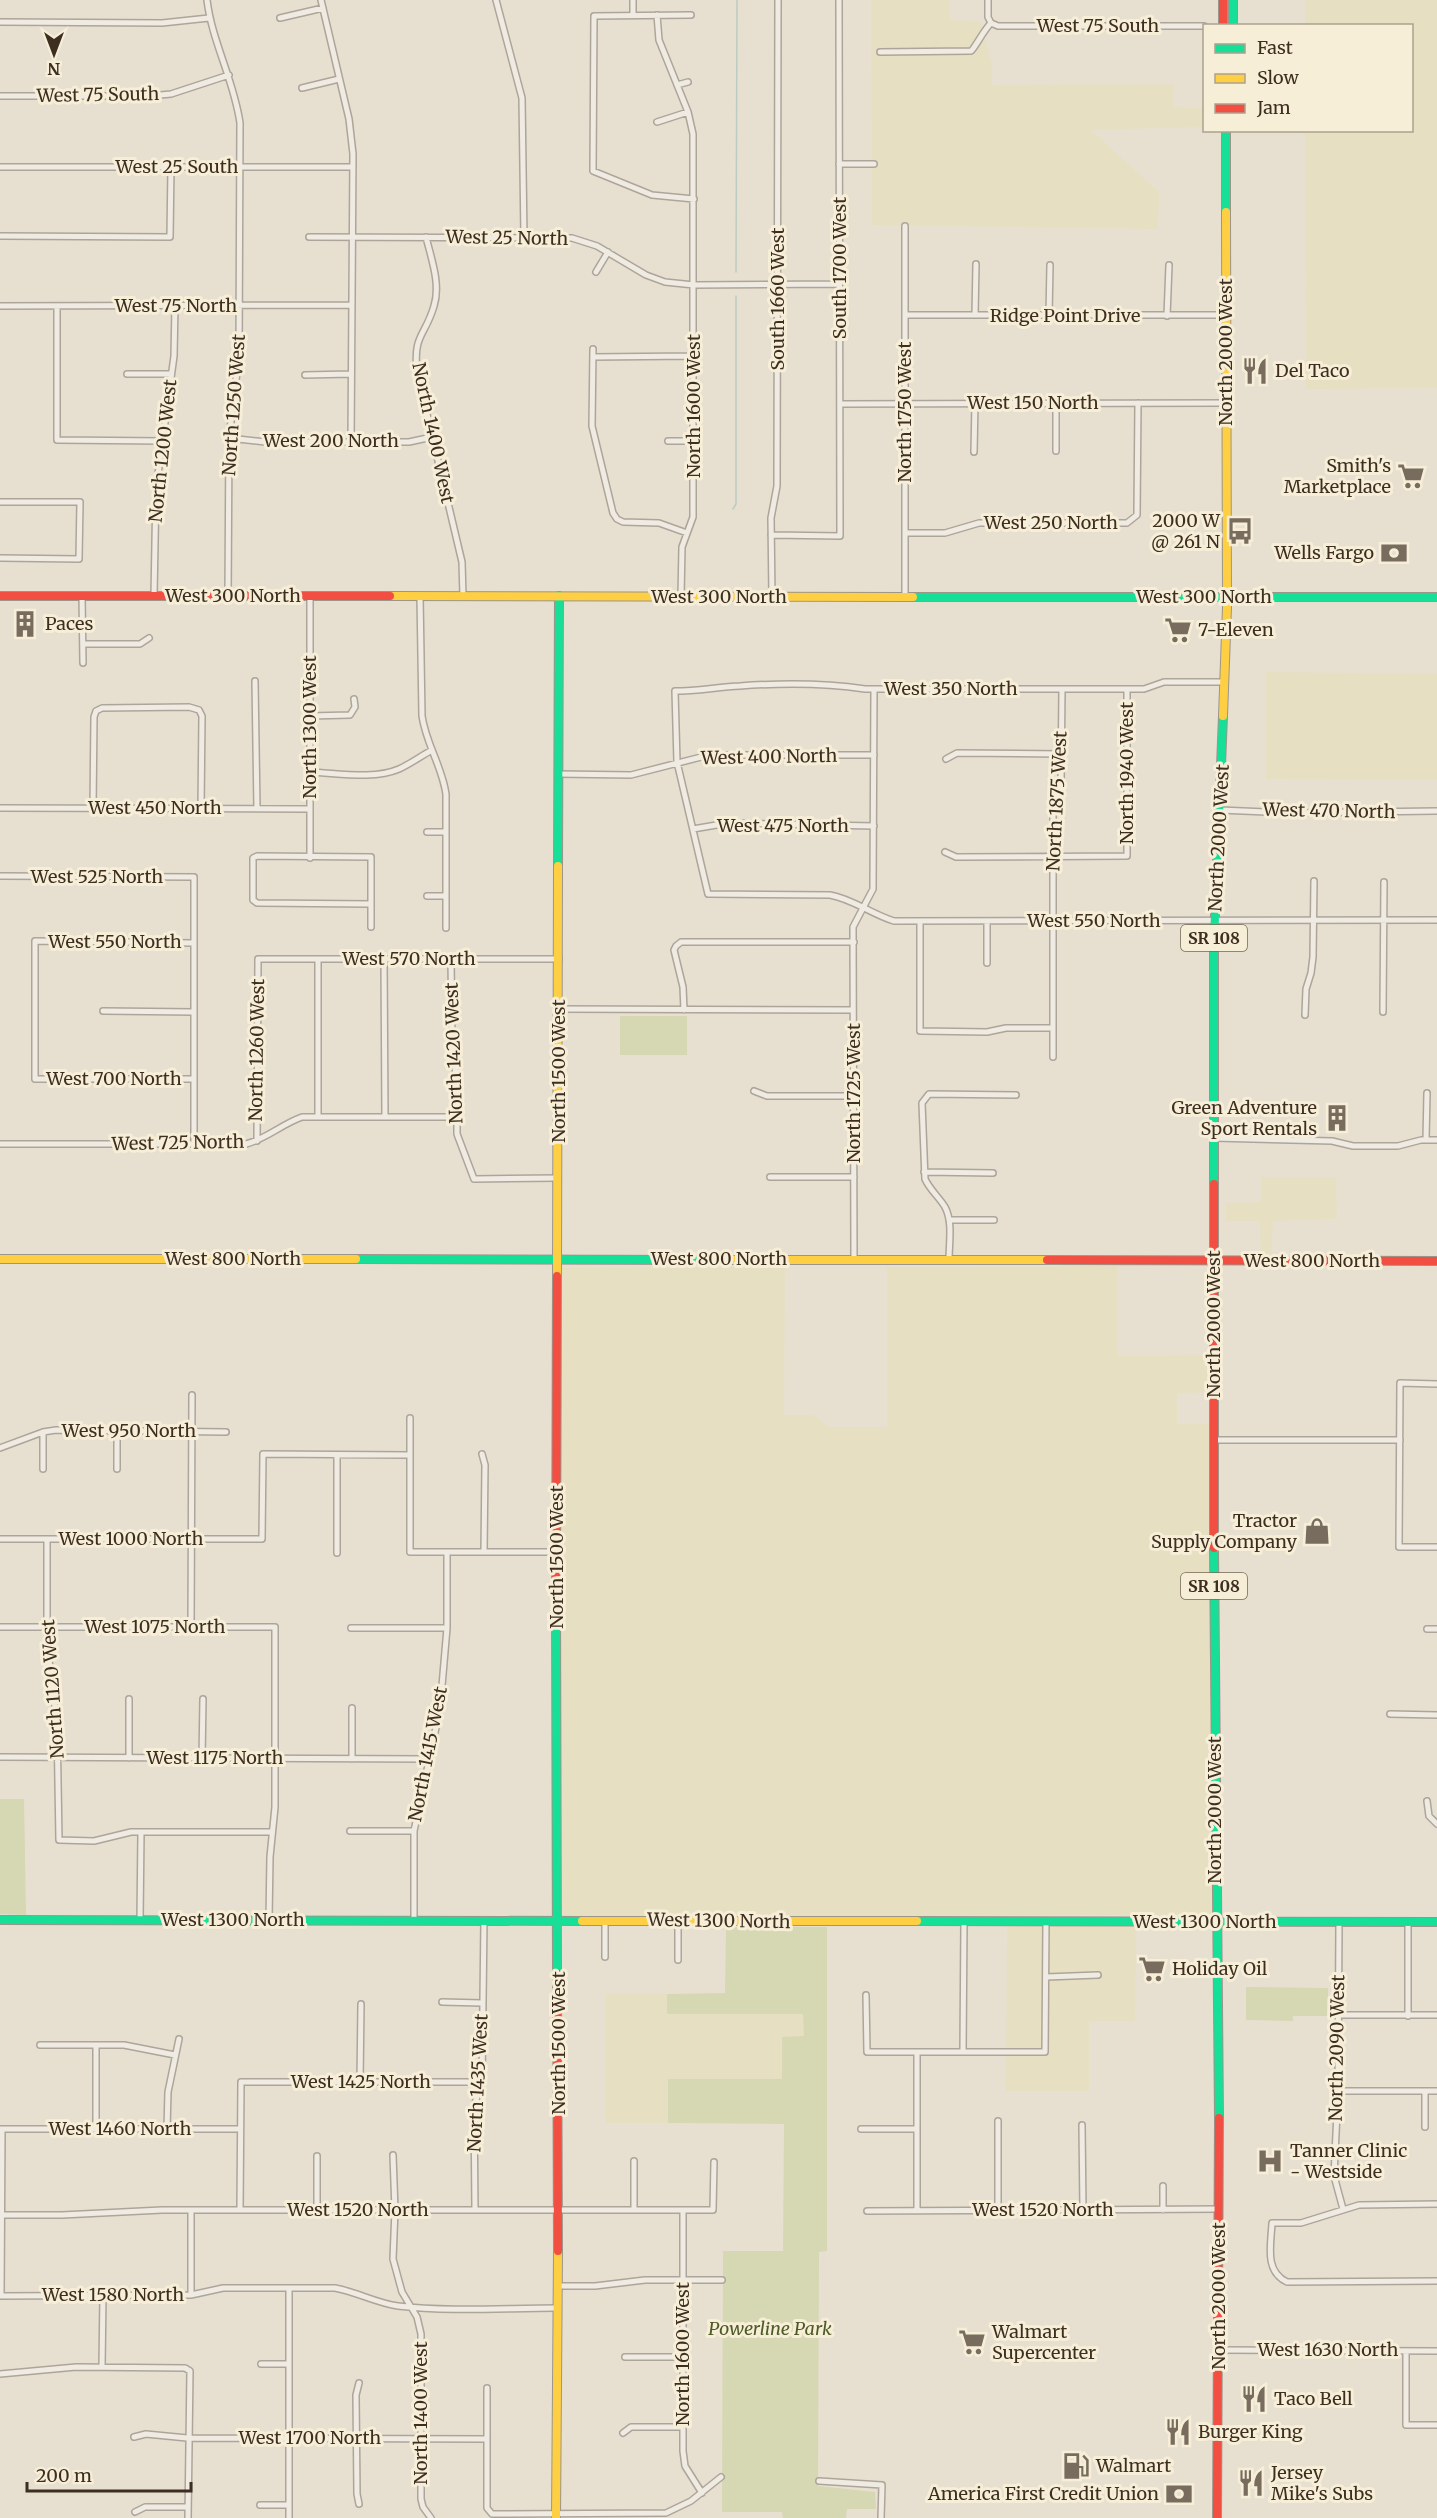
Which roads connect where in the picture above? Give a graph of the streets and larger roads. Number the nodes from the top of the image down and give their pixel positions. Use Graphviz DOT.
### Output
graph roads {
  1 [pos="207,0"];
  2 [pos="321,0"];
  3 [pos="496,0"];
  4 [pos="633,0"];
  5 [pos="778,0"];
  6 [pos="839,0"];
  7 [pos="988,0"];
  8 [pos="1223,0"];
  9 [pos="1233,0"];
  10 [pos="323,8"];
  11 [pos="633,15"];
  12 [pos="657,15"];
  13 [pos="691,15"];
  14 [pos="209,18"];
  15 [pos="280,18"];
  16 [pos="0,22"];
  17 [pos="991,23"];
  18 [pos="1223,24"];
  19 [pos="1233,24"];
  20 [pos="1203,26"];
  21 [pos="880,52"];
  22 [pos="228,75"];
  23 [pos="339,79"];
  24 [pos="688,82"];
  25 [pos="677,85"];
  26 [pos="302,88"];
  27 [pos="0,96"];
  28 [pos="688,112"];
  29 [pos="657,122"];
  30 [pos="1226,132"];
  31 [pos="839,164"];
  32 [pos="874,164"];
  33 [pos="0,167"];
  34 [pos="171,167"];
  35 [pos="239,167"];
  36 [pos="353,167"];
  37 [pos="694,199"];
  38 [pos="905,226"];
  39 [pos="0,236"];
  40 [pos="309,237"];
  41 [pos="353,237"];
  42 [pos="426,237"];
  43 [pos="524,237"];
  44 [pos="608,252"];
  45 [pos="976,264"];
  46 [pos="1050,265"];
  47 [pos="1169,265"];
  48 [pos="596,272"];
  49 [pos="840,284"];
  50 [pos="694,285"];
  51 [pos="778,285"];
  52 [pos="352,305"];
  53 [pos="0,306"];
  54 [pos="57,306"];
  55 [pos="175,306"];
  56 [pos="239,306"];
  57 [pos="905,315"];
  58 [pos="975,315"];
  59 [pos="1049,315"];
  60 [pos="1226,315"];
  61 [pos="1167,316"];
  62 [pos="594,350"];
  63 [pos="694,356"];
  64 [pos="593,357"];
  65 [pos="127,374"];
  66 [pos="171,374"];
  67 [pos="351,374"];
  68 [pos="305,375"];
  69 [pos="975,403"];
  70 [pos="1056,403"];
  71 [pos="1138,403"];
  72 [pos="1227,403"];
  73 [pos="840,404"];
  74 [pos="905,404"];
  75 [pos="432,436"];
  76 [pos="229,438"];
  77 [pos="162,441"];
  78 [pos="668,441"];
  79 [pos="693,441"];
  80 [pos="351,442"];
  81 [pos="1056,451"];
  82 [pos="974,452"];
  83 [pos="0,502"];
  84 [pos="687,533"];
  85 [pos="905,533"];
  86 [pos="771,535"];
  87 [pos="0,558"];
  88 [pos="0,596"];
  89 [pos="82,596"];
  90 [pos="154,596"];
  91 [pos="228,596"];
  92 [pos="310,596"];
  93 [pos="420,596"];
  94 [pos="463,596"];
  95 [pos="559,596"];
  96 [pos="681,597"];
  97 [pos="772,597"];
  98 [pos="1227,597"];
  99 [pos="1437,597"];
  100 [pos="905,598"];
  101 [pos="149,638"];
  102 [pos="83,644"];
  103 [pos="83,663"];
  104 [pos="255,681"];
  105 [pos="1225,682"];
  106 [pos="874,689"];
  107 [pos="1062,689"];
  108 [pos="1126,689"];
  109 [pos="354,699"];
  110 [pos="310,716"];
  111 [pos="432,750"];
  112 [pos="1061,754"];
  113 [pos="874,755"];
  114 [pos="946,759"];
  115 [pos="677,762"];
  116 [pos="310,772"];
  117 [pos="558,774"];
  118 [pos="0,808"];
  119 [pos="93,808"];
  120 [pos="201,808"];
  121 [pos="257,809"];
  122 [pos="310,809"];
  123 [pos="1220,810"];
  124 [pos="1437,811"];
  125 [pos="874,826"];
  126 [pos="693,829"];
  127 [pos="427,832"];
  128 [pos="446,832"];
  129 [pos="945,852"];
  130 [pos="1053,856"];
  131 [pos="310,858"];
  132 [pos="0,876"];
  133 [pos="1314,881"];
  134 [pos="1384,882"];
  135 [pos="427,896"];
  136 [pos="446,896"];
  137 [pos="371,904"];
  138 [pos="862,908"];
  139 [pos="1314,920"];
  140 [pos="1384,920"];
  141 [pos="1437,920"];
  142 [pos="1215,921"];
  143 [pos="920,922"];
  144 [pos="987,922"];
  145 [pos="1053,922"];
  146 [pos="371,927"];
  147 [pos="446,928"];
  148 [pos="854,942"];
  149 [pos="194,943"];
  150 [pos="258,959"];
  151 [pos="318,959"];
  152 [pos="384,959"];
  153 [pos="451,959"];
  154 [pos="559,959"];
  155 [pos="987,963"];
  156 [pos="559,1009"];
  157 [pos="684,1010"];
  158 [pos="853,1010"];
  159 [pos="103,1011"];
  160 [pos="194,1011"];
  161 [pos="1383,1012"];
  162 [pos="1305,1015"];
  163 [pos="1053,1028"];
  164 [pos="1053,1057"];
  165 [pos="35,1079"];
  166 [pos="194,1079"];
  167 [pos="754,1091"];
  168 [pos="1427,1093"];
  169 [pos="1016,1095"];
  170 [pos="854,1096"];
  171 [pos="318,1117"];
  172 [pos="385,1117"];
  173 [pos="457,1117"];
  174 [pos="1214,1138"];
  175 [pos="1426,1140"];
  176 [pos="1437,1140"];
  177 [pos="257,1142"];
  178 [pos="0,1144"];
  179 [pos="194,1144"];
  180 [pos="924,1173"];
  181 [pos="993,1173"];
  182 [pos="770,1177"];
  183 [pos="854,1177"];
  184 [pos="558,1178"];
  185 [pos="949,1220"];
  186 [pos="994,1220"];
  187 [pos="0,1259"];
  188 [pos="558,1259"];
  189 [pos="854,1260"];
  190 [pos="949,1260"];
  191 [pos="1214,1261"];
  192 [pos="1437,1261"];
  193 [pos="1437,1384"];
  194 [pos="192,1395"];
  195 [pos="410,1418"];
  196 [pos="117,1431"];
  197 [pos="191,1431"];
  198 [pos="43,1432"];
  199 [pos="226,1432"];
  200 [pos="1214,1440"];
  201 [pos="1400,1440"];
  202 [pos="0,1448"];
  203 [pos="482,1454"];
  204 [pos="337,1455"];
  205 [pos="410,1455"];
  206 [pos="43,1469"];
  207 [pos="117,1469"];
  208 [pos="0,1539"];
  209 [pos="47,1539"];
  210 [pos="190,1539"];
  211 [pos="1437,1547"];
  212 [pos="337,1552"];
  213 [pos="447,1552"];
  214 [pos="484,1552"];
  215 [pos="556,1552"];
  216 [pos="0,1627"];
  217 [pos="47,1627"];
  218 [pos="191,1627"];
  219 [pos="447,1628"];
  220 [pos="351,1629"];
  221 [pos="1427,1629"];
  222 [pos="1437,1629"];
  223 [pos="129,1699"];
  224 [pos="202,1699"];
  225 [pos="352,1708"];
  226 [pos="1390,1714"];
  227 [pos="1437,1715"];
  228 [pos="0,1757"];
  229 [pos="58,1758"];
  230 [pos="129,1758"];
  231 [pos="202,1758"];
  232 [pos="276,1759"];
  233 [pos="352,1759"];
  234 [pos="429,1759"];
  235 [pos="1427,1801"];
  236 [pos="1437,1824"];
  237 [pos="350,1831"];
  238 [pos="414,1831"];
  239 [pos="141,1832"];
  240 [pos="273,1832"];
  241 [pos="0,1920"];
  242 [pos="140,1920"];
  243 [pos="269,1920"];
  244 [pos="414,1920"];
  245 [pos="484,1920"];
  246 [pos="559,1920"];
  247 [pos="605,1921"];
  248 [pos="678,1921"];
  249 [pos="964,1922"];
  250 [pos="1046,1922"];
  251 [pos="1216,1922"];
  252 [pos="1339,1922"];
  253 [pos="1408,1922"];
  254 [pos="1437,1922"];
  255 [pos="605,1957"];
  256 [pos="678,1960"];
  257 [pos="1098,1976"];
  258 [pos="1046,1977"];
  259 [pos="866,1995"];
  260 [pos="442,2002"];
  261 [pos="482,2003"];
  262 [pos="361,2004"];
  263 [pos="1437,2015"];
  264 [pos="1338,2016"];
  265 [pos="1408,2016"];
  266 [pos="179,2038"];
  267 [pos="40,2045"];
  268 [pos="96,2045"];
  269 [pos="917,2052"];
  270 [pos="963,2052"];
  271 [pos="175,2055"];
  272 [pos="360,2082"];
  273 [pos="482,2082"];
  274 [pos="1338,2091"];
  275 [pos="1425,2091"];
  276 [pos="1437,2091"];
  277 [pos="998,2121"];
  278 [pos="1082,2125"];
  279 [pos="1425,2127"];
  280 [pos="1,2128"];
  281 [pos="96,2128"];
  282 [pos="167,2128"];
  283 [pos="240,2128"];
  284 [pos="861,2129"];
  285 [pos="917,2129"];
  286 [pos="393,2155"];
  287 [pos="317,2156"];
  288 [pos="634,2161"];
  289 [pos="714,2162"];
  290 [pos="1163,2186"];
  291 [pos="1437,2204"];
  292 [pos="634,2209"];
  293 [pos="1219,2209"];
  294 [pos="1342,2209"];
  295 [pos="191,2210"];
  296 [pos="240,2210"];
  297 [pos="317,2210"];
  298 [pos="395,2210"];
  299 [pos="475,2210"];
  300 [pos="558,2210"];
  301 [pos="683,2210"];
  302 [pos="917,2210"];
  303 [pos="998,2210"];
  304 [pos="1083,2210"];
  305 [pos="1163,2210"];
  306 [pos="867,2211"];
  307 [pos="2,2215"];
  308 [pos="0,2252"];
  309 [pos="683,2280"];
  310 [pos="722,2280"];
  311 [pos="1437,2281"];
  312 [pos="557,2286"];
  313 [pos="289,2288"];
  314 [pos="103,2295"];
  315 [pos="191,2295"];
  316 [pos="2,2296"];
  317 [pos="411,2307"];
  318 [pos="557,2308"];
  319 [pos="1219,2350"];
  320 [pos="1406,2351"];
  321 [pos="1437,2351"];
  322 [pos="625,2357"];
  323 [pos="683,2357"];
  324 [pos="261,2364"];
  325 [pos="289,2364"];
  326 [pos="102,2367"];
  327 [pos="0,2374"];
  328 [pos="359,2383"];
  329 [pos="487,2388"];
  330 [pos="1437,2425"];
  331 [pos="683,2427"];
  332 [pos="623,2433"];
  333 [pos="134,2437"];
  334 [pos="188,2438"];
  335 [pos="289,2438"];
  336 [pos="356,2438"];
  337 [pos="421,2439"];
  338 [pos="487,2439"];
  339 [pos="721,2477"];
  340 [pos="819,2481"];
  341 [pos="702,2493"];
  342 [pos="359,2504"];
  343 [pos="260,2505"];
  344 [pos="289,2505"];
  345 [pos="188,2507"];
  346 [pos="135,2512"];
  347 [pos="556,2516"];
  348 [pos="188,2518"];
  349 [pos="289,2518"];
  350 [pos="431,2518"];
  351 [pos="881,2518"];
  352 [pos="1217,2518"];
  1 -- 14 [label="street, North 1250 West"];
  2 -- 10 [label="street"];
  3 -- 43 [label="street"];
  4 -- 11 [label="street"];
  5 -- 51 [label="street, South 1660 West"];
  6 -- 31 [label="street, South 1700 West"];
  7 -- 17 [label="street"];
  8 -- 18 [label="street"];
  9 -- 19 [label="street"];
  10 -- 15 [label="street"];
  10 -- 23 [label="street"];
  11 -- 12 [label="street"];
  11 -- 37 [label="street"];
  12 -- 13 [label="street"];
  12 -- 25 [label="street, North 1600 West"];
  14 -- 16 [label="street"];
  14 -- 22 [label="street, North 1250 West"];
  17 -- 20 [label="street, West 75 South"];
  17 -- 21 [label="street"];
  22 -- 27 [label="street, West 75 South"];
  22 -- 35 [label="street, North 1250 West"];
  23 -- 26 [label="street"];
  23 -- 36 [label="street"];
  24 -- 25 [label="street"];
  25 -- 28 [label="street, North 1600 West"];
  28 -- 29 [label="street"];
  28 -- 37 [label="street, North 1600 West"];
  30 -- 60 [label="street, North 2000 West / SR 108"];
  31 -- 32 [label="street"];
  31 -- 49 [label="street, South 1700 West"];
  33 -- 34 [label="street, West 25 South"];
  34 -- 35 [label="street, West 25 South"];
  34 -- 39 [label="street"];
  35 -- 36 [label="street, West 25 South"];
  35 -- 56 [label="street, North 1250 West"];
  36 -- 41 [label="street"];
  37 -- 50 [label="street, North 1600 West"];
  38 -- 57 [label="street, North 1750 West"];
  40 -- 41 [label="street, West 25 North"];
  41 -- 42 [label="street, West 25 North"];
  41 -- 52 [label="street"];
  42 -- 43 [label="street, West 25 North"];
  42 -- 75 [label="street, North 1400 West"];
  43 -- 44 [label="street, West 25 North"];
  44 -- 48 [label="street"];
  44 -- 50 [label="street, West 25 North"];
  45 -- 58 [label="street"];
  46 -- 59 [label="street"];
  47 -- 61 [label="street"];
  49 -- 51 [label="street, West 25 North"];
  49 -- 73 [label="street, South 1700 West"];
  50 -- 51 [label="street, West 25 North"];
  50 -- 63 [label="street, North 1600 West"];
  51 -- 86 [label="street, South 1660 West"];
  52 -- 56 [label="street, West 75 North"];
  52 -- 67 [label="street"];
  53 -- 54 [label="street, West 75 North"];
  54 -- 55 [label="street, West 75 North"];
  54 -- 77 [label="street"];
  55 -- 56 [label="street, West 75 North"];
  55 -- 66 [label="street, North 1200 West"];
  56 -- 76 [label="street, North 1250 West"];
  57 -- 58 [label="street, Ridge Point Drive"];
  57 -- 74 [label="street, North 1750 West"];
  58 -- 59 [label="street, Ridge Point Drive"];
  59 -- 61 [label="street, Ridge Point Drive"];
  60 -- 61 [label="street, Ridge Point Drive"];
  60 -- 72 [label="street, North 2000 West / SR 108"];
  62 -- 64 [label="street"];
  63 -- 64 [label="street"];
  63 -- 79 [label="street, North 1600 West"];
  64 -- 84 [label="street"];
  65 -- 66 [label="street"];
  66 -- 77 [label="street, North 1200 West"];
  67 -- 68 [label="street"];
  67 -- 80 [label="street"];
  69 -- 70 [label="street, West 150 North"];
  69 -- 74 [label="street, West 150 North"];
  69 -- 82 [label="street"];
  70 -- 71 [label="street, West 150 North"];
  70 -- 81 [label="street"];
  71 -- 72 [label="street, West 150 North"];
  71 -- 85 [label="street, West 250 North"];
  72 -- 98 [label="street, North 2000 West / SR 108"];
  73 -- 74 [label="street, West 150 North"];
  73 -- 86 [label="street, South 1700 West"];
  74 -- 85 [label="street, North 1750 West"];
  75 -- 80 [label="street, West 200 North"];
  75 -- 94 [label="street, North 1400 West"];
  76 -- 80 [label="street, West 200 North"];
  76 -- 91 [label="street, North 1250 West"];
  77 -- 90 [label="street, North 1200 West"];
  78 -- 79 [label="street"];
  79 -- 84 [label="street, North 1600 West"];
  83 -- 87 [label="street"];
  84 -- 96 [label="street, North 1600 West"];
  85 -- 100 [label="street, North 1750 West"];
  86 -- 97 [label="street, South 1660 West"];
  88 -- 89 [label="street, West 300 North"];
  89 -- 90 [label="street, West 300 North"];
  89 -- 102 [label="street"];
  90 -- 91 [label="street, West 300 North"];
  91 -- 92 [label="street, West 300 North"];
  92 -- 93 [label="street, West 300 North"];
  92 -- 110 [label="street, North 1300 West"];
  93 -- 94 [label="street, West 300 North"];
  93 -- 111 [label="street"];
  94 -- 95 [label="street, West 300 North"];
  95 -- 96 [label="street, West 300 North"];
  95 -- 117 [label="street, North 1500 West"];
  96 -- 97 [label="street, West 300 North"];
  97 -- 100 [label="street, West 300 North"];
  98 -- 99 [label="street, West 300 North"];
  98 -- 100 [label="street, West 300 North"];
  98 -- 105 [label="street, North 2000 West / SR 108"];
  101 -- 102 [label="street"];
  102 -- 103 [label="street"];
  104 -- 121 [label="street"];
  105 -- 108 [label="street, West 350 North"];
  105 -- 123 [label="street, North 2000 West / SR 108"];
  106 -- 107 [label="street, West 350 North"];
  106 -- 113 [label="street"];
  106 -- 115 [label="street, West 350 North"];
  107 -- 108 [label="street, West 350 North"];
  107 -- 112 [label="street, North 1875 West"];
  108 -- 130 [label="street, North 1940 West"];
  109 -- 110 [label="street"];
  110 -- 116 [label="street, North 1300 West"];
  111 -- 116 [label="street"];
  111 -- 128 [label="street"];
  112 -- 114 [label="street"];
  112 -- 130 [label="street, North 1875 West"];
  113 -- 115 [label="street, West 400 North"];
  113 -- 125 [label="street"];
  115 -- 117 [label="street, West 400 North"];
  115 -- 126 [label="street"];
  116 -- 122 [label="street, North 1300 West"];
  117 -- 154 [label="street, North 1500 West"];
  118 -- 119 [label="street, West 450 North"];
  119 -- 120 [label="street, West 450 North"];
  119 -- 120 [label="street"];
  120 -- 121 [label="street, West 450 North"];
  121 -- 122 [label="street, West 450 North"];
  122 -- 131 [label="street, North 1300 West"];
  123 -- 124 [label="street, West 470 North"];
  123 -- 142 [label="street, North 2000 West / SR 108"];
  125 -- 126 [label="street, West 475 North"];
  125 -- 138 [label="street"];
  126 -- 138 [label="street"];
  127 -- 128 [label="street"];
  128 -- 136 [label="street"];
  129 -- 130 [label="street"];
  130 -- 145 [label="street, North 1875 West"];
  131 -- 137 [label="street"];
  131 -- 137 [label="street"];
  132 -- 149 [label="street, West 525 North"];
  133 -- 139 [label="street"];
  134 -- 140 [label="street"];
  135 -- 136 [label="street"];
  136 -- 147 [label="street"];
  137 -- 146 [label="street"];
  138 -- 143 [label="street, West 550 North"];
  138 -- 148 [label="street, North 1725 West"];
  139 -- 140 [label="street, West 550 North"];
  139 -- 142 [label="street, West 550 North"];
  139 -- 162 [label="street"];
  140 -- 141 [label="street, West 550 North"];
  140 -- 161 [label="street"];
  142 -- 145 [label="street, West 550 North"];
  142 -- 174 [label="street, North 2000 West / SR 108"];
  143 -- 144 [label="street, West 550 North"];
  143 -- 163 [label="street"];
  144 -- 145 [label="street, West 550 North"];
  144 -- 155 [label="street"];
  145 -- 163 [label="street, North 1875 West"];
  148 -- 157 [label="street"];
  148 -- 158 [label="street, North 1725 West"];
  149 -- 160 [label="street"];
  149 -- 165 [label="street, West 550 North"];
  150 -- 151 [label="street, West 570 North"];
  150 -- 177 [label="street, North 1260 West"];
  151 -- 152 [label="street, West 570 North"];
  151 -- 171 [label="street"];
  152 -- 153 [label="street, West 570 North"];
  152 -- 172 [label="street"];
  153 -- 154 [label="street, West 570 North"];
  153 -- 173 [label="street, North 1420 West"];
  154 -- 156 [label="street, North 1500 West"];
  156 -- 157 [label="street"];
  156 -- 184 [label="street, North 1500 West"];
  157 -- 158 [label="street"];
  158 -- 170 [label="street, North 1725 West"];
  159 -- 160 [label="street"];
  160 -- 166 [label="street"];
  163 -- 164 [label="street, North 1875 West"];
  165 -- 166 [label="street, West 700 North"];
  166 -- 179 [label="street"];
  167 -- 170 [label="street"];
  168 -- 175 [label="street"];
  169 -- 180 [label="street"];
  170 -- 183 [label="street, North 1725 West"];
  171 -- 172 [label="street, West 725 North"];
  171 -- 177 [label="street, West 725 North"];
  172 -- 173 [label="street, West 725 North"];
  173 -- 184 [label="street, North 1420 West"];
  174 -- 175 [label="street"];
  174 -- 191 [label="street, North 2000 West / SR 108"];
  175 -- 176 [label="street"];
  177 -- 179 [label="street, West 725 North"];
  178 -- 179 [label="street, West 725 North"];
  180 -- 181 [label="street"];
  180 -- 185 [label="street"];
  182 -- 183 [label="street"];
  183 -- 189 [label="street, North 1725 West"];
  184 -- 188 [label="street, North 1500 West"];
  185 -- 186 [label="street"];
  185 -- 190 [label="street"];
  187 -- 188 [label="street, West 800 North"];
  188 -- 189 [label="street, West 800 North"];
  188 -- 215 [label="street, North 1500 West"];
  189 -- 190 [label="street, West 800 North"];
  190 -- 191 [label="street, West 800 North"];
  191 -- 192 [label="street, West 800 North"];
  191 -- 200 [label="street, North 2000 West / SR 108"];
  193 -- 201 [label="street"];
  194 -- 197 [label="street"];
  195 -- 205 [label="street"];
  196 -- 197 [label="street, West 950 North"];
  196 -- 198 [label="street, West 950 North"];
  196 -- 207 [label="street"];
  197 -- 199 [label="street, West 950 North"];
  197 -- 210 [label="street"];
  198 -- 202 [label="street, West 950 North"];
  198 -- 206 [label="street"];
  200 -- 201 [label="street"];
  200 -- 251 [label="street, North 2000 West / SR 108"];
  201 -- 211 [label="street"];
  203 -- 214 [label="street"];
  204 -- 205 [label="street"];
  204 -- 210 [label="street, West 1000 North"];
  204 -- 212 [label="street"];
  205 -- 213 [label="street"];
  208 -- 209 [label="street, West 1000 North"];
  209 -- 210 [label="street, West 1000 North"];
  209 -- 217 [label="street, North 1120 West"];
  210 -- 218 [label="street"];
  213 -- 214 [label="street"];
  213 -- 219 [label="street, North 1415 West"];
  214 -- 215 [label="street"];
  215 -- 246 [label="street, North 1500 West"];
  216 -- 217 [label="street, West 1075 North"];
  217 -- 218 [label="street, West 1075 North"];
  217 -- 229 [label="street, North 1120 West"];
  218 -- 232 [label="street, West 1075 North"];
  219 -- 220 [label="street"];
  219 -- 234 [label="street, North 1415 West"];
  221 -- 222 [label="street"];
  223 -- 230 [label="street"];
  224 -- 231 [label="street"];
  225 -- 233 [label="street"];
  226 -- 227 [label="street"];
  228 -- 229 [label="street, West 1175 North"];
  229 -- 230 [label="street, West 1175 North"];
  229 -- 239 [label="street, North 1120 West"];
  230 -- 231 [label="street, West 1175 North"];
  231 -- 232 [label="street, West 1175 North"];
  232 -- 233 [label="street, West 1175 North"];
  232 -- 240 [label="street"];
  233 -- 234 [label="street, West 1175 North"];
  234 -- 238 [label="street, North 1415 West"];
  235 -- 236 [label="street"];
  237 -- 238 [label="street"];
  238 -- 244 [label="street, North 1415 West"];
  239 -- 240 [label="street"];
  239 -- 242 [label="street"];
  240 -- 243 [label="street"];
  241 -- 242 [label="street, West 1300 North"];
  242 -- 243 [label="street, West 1300 North"];
  243 -- 244 [label="street, West 1300 North"];
  244 -- 245 [label="street, West 1300 North"];
  245 -- 246 [label="street, West 1300 North"];
  245 -- 261 [label="street, North 1435 West"];
  246 -- 247 [label="street, West 1300 North"];
  246 -- 300 [label="street, North 1500 West"];
  247 -- 248 [label="street, West 1300 North"];
  247 -- 255 [label="street"];
  248 -- 249 [label="street, West 1300 North"];
  248 -- 256 [label="street"];
  249 -- 250 [label="street, West 1300 North"];
  249 -- 270 [label="street"];
  250 -- 251 [label="street, West 1300 North"];
  250 -- 258 [label="street"];
  251 -- 252 [label="street, West 1300 North"];
  251 -- 293 [label="street, North 2000 West / SR 108"];
  252 -- 253 [label="street, West 1300 North"];
  252 -- 264 [label="street, North 2090 West"];
  253 -- 254 [label="street, West 1300 North"];
  253 -- 265 [label="street"];
  257 -- 258 [label="street"];
  258 -- 270 [label="street"];
  259 -- 269 [label="street"];
  260 -- 261 [label="street"];
  261 -- 273 [label="street, North 1435 West"];
  262 -- 272 [label="street"];
  263 -- 265 [label="street"];
  264 -- 265 [label="street"];
  264 -- 274 [label="street, North 2090 West"];
  266 -- 271 [label="street"];
  267 -- 268 [label="street"];
  268 -- 271 [label="street"];
  268 -- 281 [label="street"];
  269 -- 270 [label="street"];
  269 -- 285 [label="street"];
  271 -- 282 [label="street"];
  272 -- 273 [label="street, West 1425 North"];
  272 -- 283 [label="street, West 1425 North"];
  273 -- 299 [label="street, North 1435 West"];
  274 -- 275 [label="street"];
  274 -- 294 [label="street, North 2090 West"];
  275 -- 276 [label="street"];
  275 -- 279 [label="street"];
  277 -- 303 [label="street"];
  278 -- 304 [label="street"];
  280 -- 281 [label="street, West 1460 North"];
  280 -- 307 [label="street"];
  281 -- 282 [label="street, West 1460 North"];
  282 -- 283 [label="street, West 1460 North"];
  283 -- 296 [label="street"];
  284 -- 285 [label="street"];
  285 -- 302 [label="street"];
  286 -- 298 [label="street, North 1400 West"];
  287 -- 297 [label="street"];
  288 -- 292 [label="street"];
  289 -- 301 [label="street, West 1520 North"];
  290 -- 305 [label="street"];
  291 -- 294 [label="street"];
  292 -- 300 [label="street, West 1520 North"];
  292 -- 301 [label="street, West 1520 North"];
  293 -- 305 [label="street, West 1520 North"];
  293 -- 319 [label="street, North 2000 West / SR 108"];
  294 -- 311 [label="street"];
  295 -- 296 [label="street, West 1520 North"];
  295 -- 307 [label="street, West 1520 North"];
  295 -- 315 [label="street"];
  296 -- 297 [label="street, West 1520 North"];
  297 -- 298 [label="street, West 1520 North"];
  298 -- 299 [label="street, West 1520 North"];
  298 -- 317 [label="street, North 1400 West"];
  299 -- 300 [label="street, West 1520 North"];
  300 -- 312 [label="street, North 1500 West"];
  301 -- 309 [label="street, North 1600 West"];
  302 -- 303 [label="street, West 1520 North"];
  302 -- 306 [label="street, West 1520 North"];
  303 -- 304 [label="street, West 1520 North"];
  304 -- 305 [label="street, West 1520 North"];
  307 -- 308 [label="street"];
  308 -- 316 [label="street"];
  309 -- 310 [label="street"];
  309 -- 312 [label="street"];
  309 -- 323 [label="street, North 1600 West"];
  312 -- 318 [label="street, North 1500 West"];
  313 -- 315 [label="street, West 1580 North"];
  313 -- 317 [label="street, West 1580 North"];
  313 -- 325 [label="street"];
  314 -- 315 [label="street, West 1580 North"];
  314 -- 316 [label="street, West 1580 North"];
  314 -- 326 [label="street"];
  317 -- 318 [label="street, West 1580 North"];
  317 -- 337 [label="street, North 1400 West"];
  318 -- 347 [label="street, North 1500 West"];
  319 -- 320 [label="street, West 1630 North"];
  319 -- 352 [label="street, North 2000 West / SR 108"];
  320 -- 321 [label="street, West 1630 North"];
  320 -- 330 [label="street"];
  322 -- 323 [label="street"];
  323 -- 331 [label="street, North 1600 West"];
  324 -- 325 [label="street"];
  325 -- 335 [label="street"];
  326 -- 327 [label="street"];
  326 -- 334 [label="street"];
  328 -- 336 [label="street"];
  329 -- 338 [label="street"];
  331 -- 332 [label="street"];
  331 -- 341 [label="street, North 1600 West"];
  333 -- 334 [label="street, West 1700 North"];
  334 -- 335 [label="street, West 1700 North"];
  334 -- 345 [label="street"];
  335 -- 336 [label="street, West 1700 North"];
  335 -- 344 [label="street"];
  336 -- 337 [label="street, West 1700 North"];
  336 -- 342 [label="street"];
  337 -- 338 [label="street, West 1700 North"];
  337 -- 350 [label="street, North 1400 West"];
  338 -- 347 [label="street"];
  339 -- 341 [label="street"];
  340 -- 351 [label="street"];
  341 -- 347 [label="street"];
  343 -- 344 [label="street"];
  344 -- 349 [label="street"];
  345 -- 346 [label="street"];
  345 -- 348 [label="street"];
}
